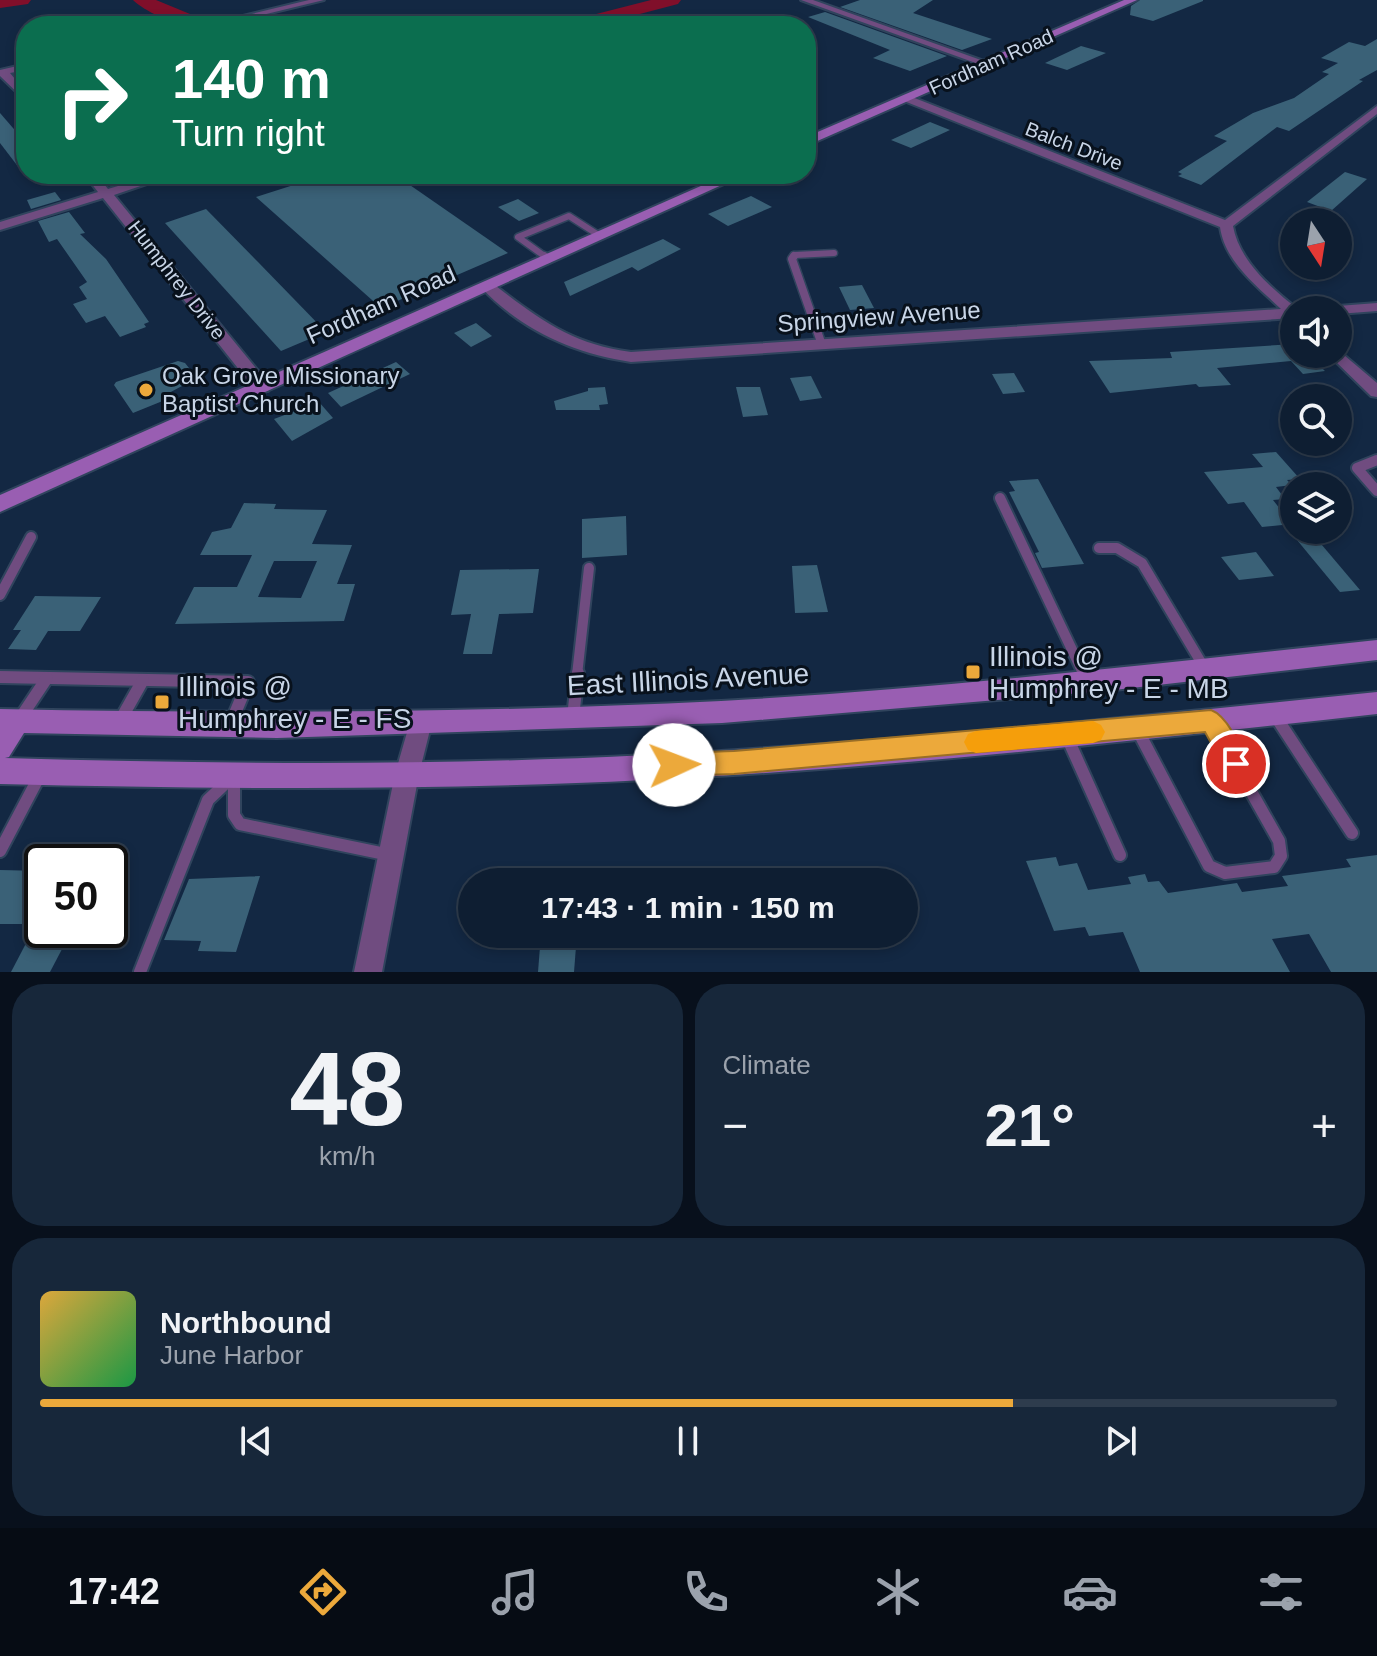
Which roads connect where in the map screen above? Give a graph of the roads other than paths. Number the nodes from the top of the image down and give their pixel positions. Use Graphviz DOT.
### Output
graph roads {
  1 [pos="320,0"];
  2 [pos="805,0"];
  3 [pos="1132,0"];
  4 [pos="258,6"];
  5 [pos="270,11"];
  6 [pos="249,16"];
  7 [pos="987,64"];
  8 [pos="2,73"];
  9 [pos="16,88"];
  10 [pos="908,99"];
  11 [pos="1377,109"];
  12 [pos="816,138"];
  13 [pos="98,184"];
  14 [pos="138,184"];
  15 [pos="717,184"];
  16 [pos="107,194"];
  17 [pos="1226,225"];
  18 [pos="0,226"];
  19 [pos="600,236"];
  20 [pos="834,253"];
  21 [pos="548,259"];
  22 [pos="487,286"];
  23 [pos="1280,299"];
  24 [pos="1377,307"];
  25 [pos="1352,309"];
  26 [pos="1280,315"];
  27 [pos="822,345"];
  28 [pos="1351,368"];
  29 [pos="262,387"];
  30 [pos="1377,392"];
  31 [pos="1377,460"];
  32 [pos="1377,491"];
  33 [pos="1000,498"];
  34 [pos="0,504"];
  35 [pos="31,537"];
  36 [pos="1099,548"];
  37 [pos="589,568"];
  38 [pos="0,595"];
  39 [pos="1377,650"];
  40 [pos="1205,669"];
  41 [pos="0,677"];
  42 [pos="47,678"];
  43 [pos="143,680"];
  44 [pos="1087,681"];
  45 [pos="1377,703"];
  46 [pos="1274,714"];
  47 [pos="573,717"];
  48 [pos="1211,721"];
  49 [pos="8,722"];
  50 [pos="421,722"];
  51 [pos="117,725"];
  52 [pos="230,726"];
  53 [pos="1137,729"];
  54 [pos="1066,734"];
  55 [pos="0,748"];
  56 [pos="0,771"];
  57 [pos="42,772"];
  58 [pos="407,774"];
  59 [pos="234,777"];
  60 [pos="1352,833"];
  61 [pos="0,851"];
  62 [pos="390,855"];
  63 [pos="1120,855"];
  64 [pos="140,972"];
  65 [pos="368,972"];
  1 -- 5 [label="street"];
  2 -- 7 [label="street"];
  3 -- 7 [label="main road, Fordham Road"];
  4 -- 5 [label="street"];
  5 -- 6 [label="street"];
  7 -- 10 [label="main road, Fordham Road"];
  8 -- 9 [label="street"];
  10 -- 12 [label="main road, Fordham Road"];
  10 -- 17 [label="street, Balch Drive"];
  11 -- 17 [label="street"];
  13 -- 16 [label="street, Humphrey Drive"];
  14 -- 16 [label="street"];
  15 -- 19 [label="main road, Fordham Road"];
  16 -- 18 [label="street"];
  16 -- 29 [label="street, Humphrey Drive"];
  17 -- 23 [label="street"];
  19 -- 21 [label="main road, Fordham Road"];
  19 -- 21 [label="lane"];
  20 -- 27 [label="lane"];
  21 -- 22 [label="main road, Fordham Road"];
  22 -- 27 [label="street, Springview Avenue"];
  22 -- 29 [label="main road, Fordham Road"];
  24 -- 25 [label="street"];
  26 -- 27 [label="street, Springview Avenue"];
  28 -- 30 [label="street"];
  29 -- 34 [label="main road, Fordham Road"];
  31 -- 32 [label="lane"];
  33 -- 44 [label="lane"];
  35 -- 38 [label="lane"];
  36 -- 40 [label="lane"];
  37 -- 47 [label="lane"];
  39 -- 40 [label="main road, East Illinois Avenue"];
  40 -- 44 [label="main road, East Illinois Avenue"];
  41 -- 42 [label="lane"];
  42 -- 43 [label="lane"];
  42 -- 49 [label="lane"];
  43 -- 51 [label="lane"];
  43 -- 52 [label="lane"];
  44 -- 47 [label="main road, East Illinois Avenue"];
  45 -- 46 [label="main road"];
  46 -- 48 [label="main road"];
  46 -- 60 [label="lane"];
  47 -- 50 [label="main road, East Illinois Avenue"];
  48 -- 53 [label="main road"];
  48 -- 53 [label="lane"];
  49 -- 51 [label="main road, East Illinois Avenue"];
  49 -- 55 [label="main road"];
  50 -- 52 [label="main road, East Illinois Avenue"];
  50 -- 58 [label="street"];
  51 -- 52 [label="main road, East Illinois Avenue"];
  53 -- 54 [label="main road"];
  54 -- 58 [label="main road"];
  54 -- 63 [label="lane"];
  56 -- 57 [label="main road"];
  57 -- 59 [label="main road"];
  57 -- 61 [label="lane"];
  58 -- 59 [label="main road"];
  58 -- 62 [label="street"];
  59 -- 62 [label="lane"];
  59 -- 64 [label="lane"];
  62 -- 65 [label="street"];
}
